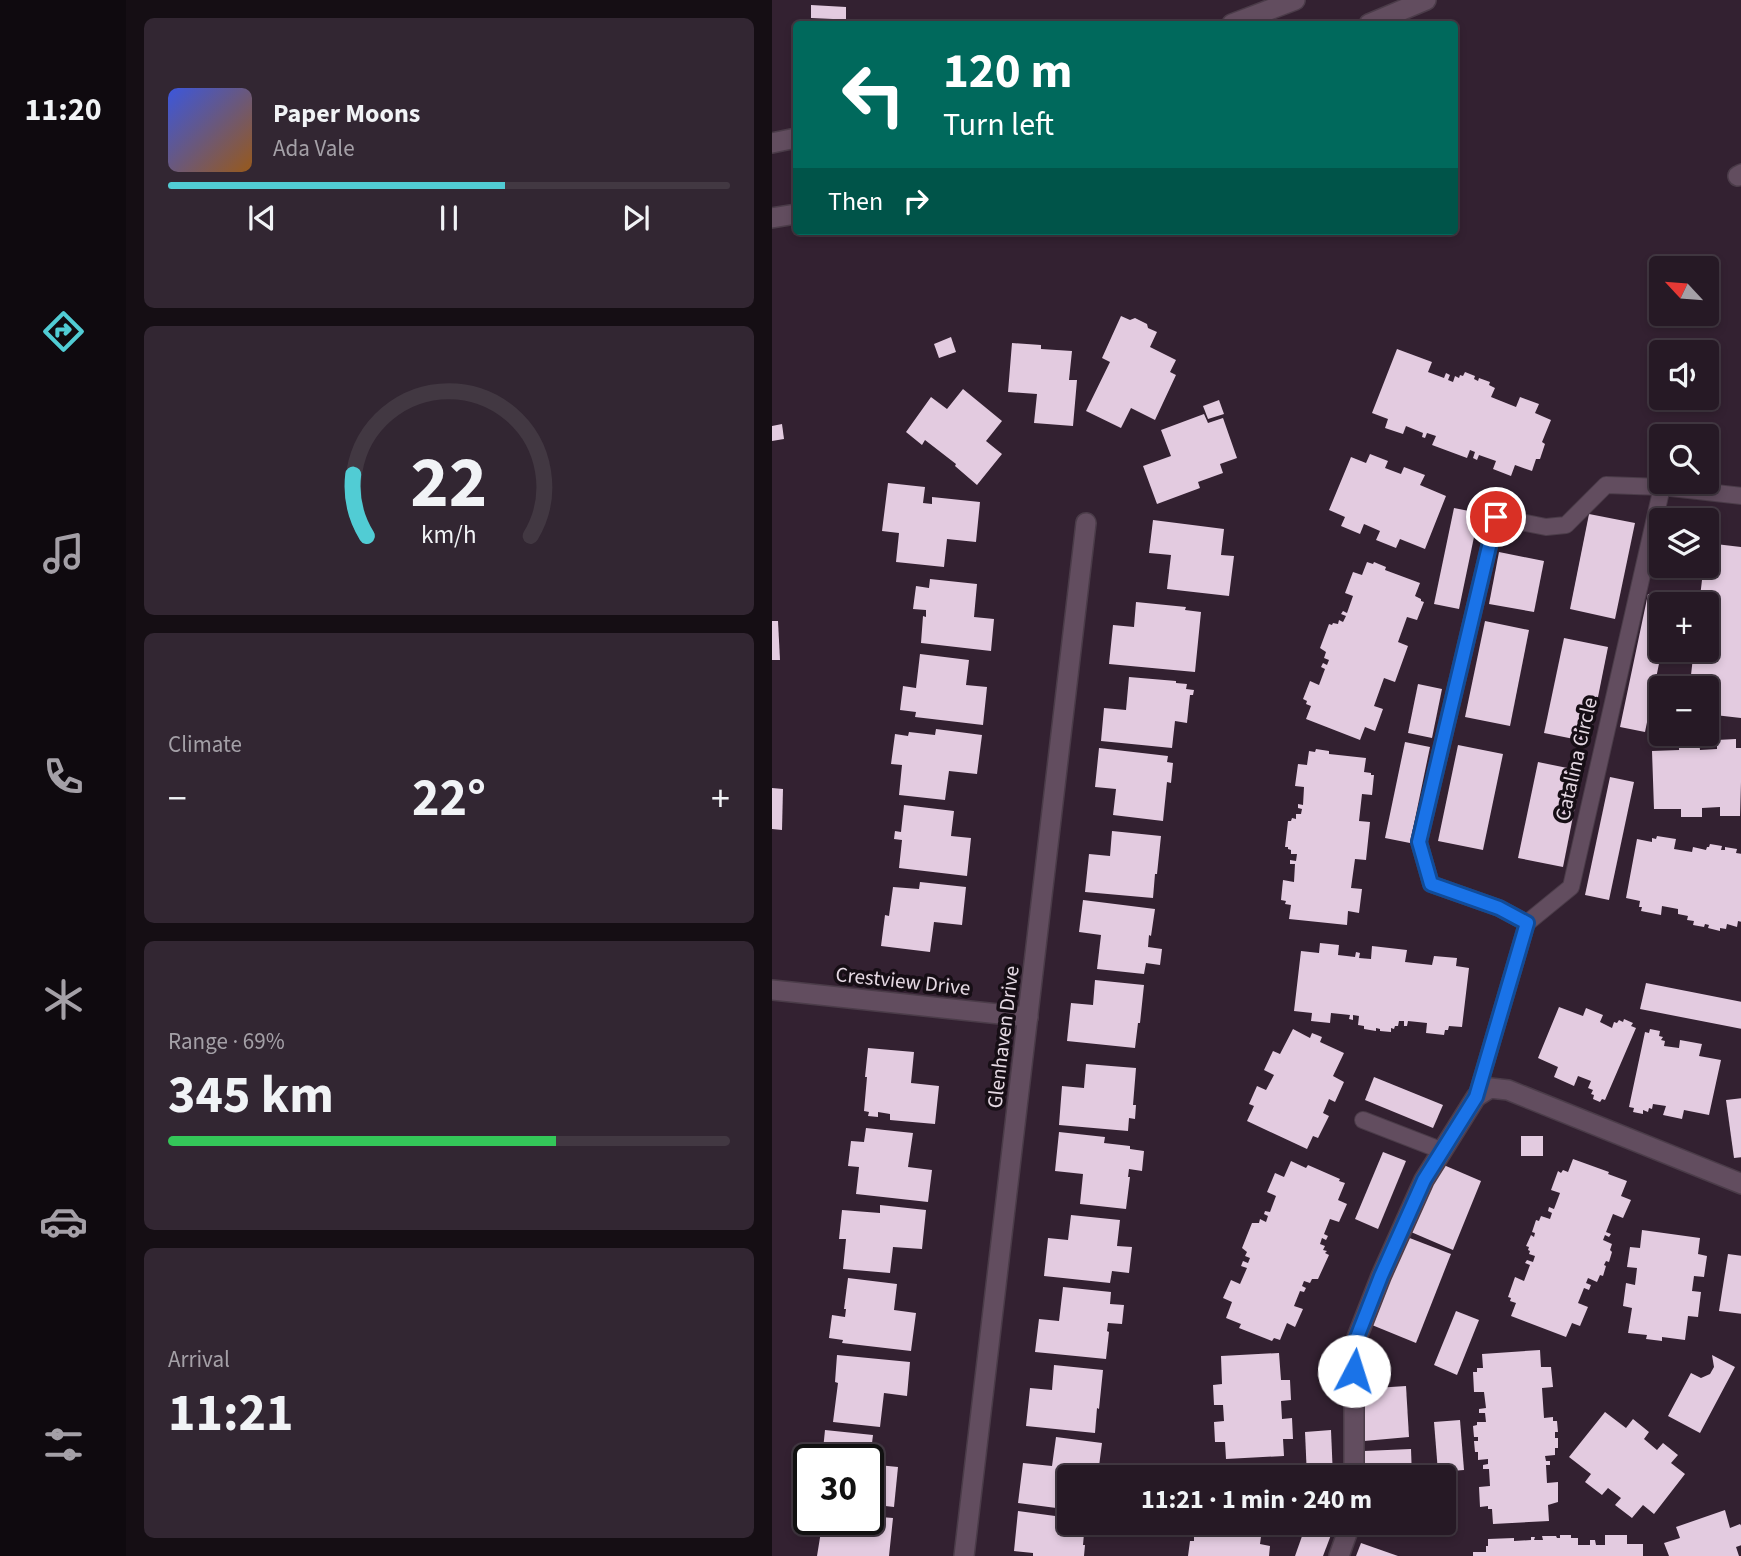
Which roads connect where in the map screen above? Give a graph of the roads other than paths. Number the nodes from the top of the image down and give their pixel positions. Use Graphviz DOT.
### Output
graph roads {
  1 [pos="1295,0"];
  2 [pos="1426,0"];
  3 [pos="1240,21"];
  4 [pos="1376,21"];
  5 [pos="793,139"];
  6 [pos="772,143"];
  7 [pos="793,214"];
  8 [pos="772,218"];
  9 [pos="1649,487"];
  10 [pos="1661,494"];
  11 [pos="1719,494"];
  12 [pos="1741,496"];
  13 [pos="1086,523"];
  14 [pos="1527,923"];
  15 [pos="772,990"];
  16 [pos="1028,1017"];
  17 [pos="1476,1097"];
  18 [pos="1363,1121"];
  19 [pos="1443,1151"];
  20 [pos="1741,1184"];
  21 [pos="1354,1465"];
  22 [pos="1346,1535"];
  23 [pos="964,1556"];
  24 [pos="1339,1556"];
  1 -- 3 [label="street"];
  2 -- 4 [label="street"];
  5 -- 6 [label="street"];
  7 -- 8 [label="street"];
  9 -- 14 [label="lane"];
  10 -- 14 [label="lane, Catalina Circle"];
  11 -- 12 [label="lane"];
  13 -- 16 [label="street, Glenhaven Drive"];
  14 -- 17 [label="lane"];
  15 -- 16 [label="street, Crestview Drive"];
  16 -- 23 [label="street, Glenhaven Drive"];
  17 -- 19 [label="street"];
  17 -- 20 [label="street"];
  18 -- 19 [label="lane"];
  19 -- 21 [label="street"];
  22 -- 24 [label="street"];
}
